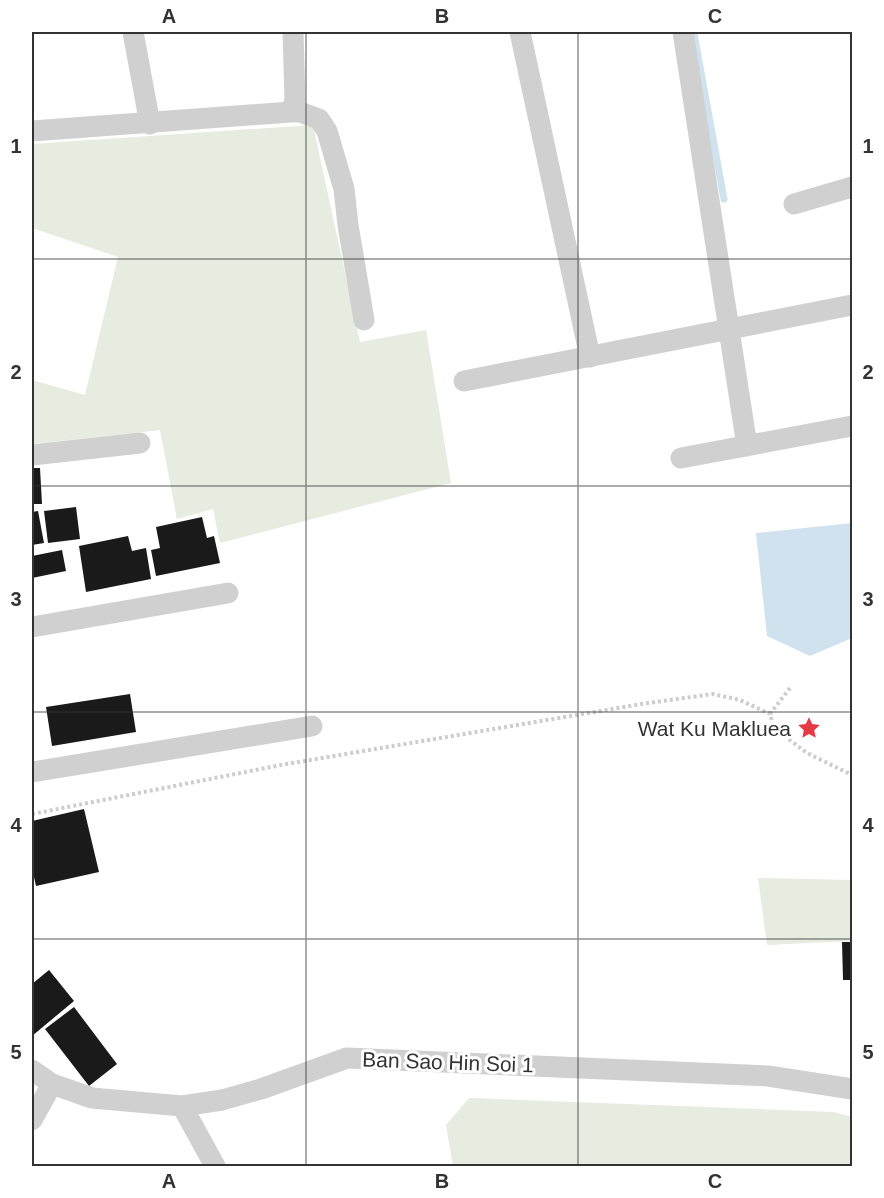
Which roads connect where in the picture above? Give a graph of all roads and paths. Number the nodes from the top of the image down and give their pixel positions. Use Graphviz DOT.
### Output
graph roads {
  1 [pos="133,32"];
  2 [pos="293,32"];
  3 [pos="520,32"];
  4 [pos="683,32"];
  5 [pos="291,112"];
  6 [pos="150,124"];
  7 [pos="32,131"];
  8 [pos="852,187"];
  9 [pos="794,204"];
  10 [pos="852,304"];
  11 [pos="364,320"];
  12 [pos="729,330"];
  13 [pos="590,357"];
  14 [pos="464,381"];
  15 [pos="852,426"];
  16 [pos="140,443"];
  17 [pos="747,446"];
  18 [pos="32,455"];
  19 [pos="681,458"];
  20 [pos="228,593"];
  21 [pos="32,627"];
  22 [pos="790,688"];
  23 [pos="770,714"];
  24 [pos="312,726"];
  25 [pos="32,772"];
  26 [pos="852,775"];
  27 [pos="32,814"];
  28 [pos="32,1070"];
  29 [pos="52,1084"];
  30 [pos="852,1089"];
  31 [pos="182,1106"];
  32 [pos="32,1120"];
  33 [pos="215,1167"];
  1 -- 6 [label="street"];
  2 -- 5 [label="street"];
  3 -- 13 [label="street"];
  4 -- 12 [label="street"];
  5 -- 6 [label="street"];
  5 -- 11 [label="street"];
  6 -- 7 [label="street"];
  8 -- 9 [label="street"];
  10 -- 12 [label="street"];
  12 -- 13 [label="street"];
  12 -- 17 [label="street"];
  13 -- 14 [label="street"];
  15 -- 17 [label="street"];
  16 -- 18 [label="street"];
  17 -- 19 [label="street"];
  20 -- 21 [label="street"];
  22 -- 23 [label="path"];
  23 -- 26 [label="path"];
  23 -- 27 [label="path"];
  24 -- 25 [label="street"];
  28 -- 29 [label="street, Ban Sao Hin Soi 1"];
  29 -- 31 [label="street, Ban Sao Hin Soi 1"];
  29 -- 32 [label="street"];
  30 -- 31 [label="street, Ban Sao Hin Soi 1"];
  31 -- 33 [label="street"];
}
